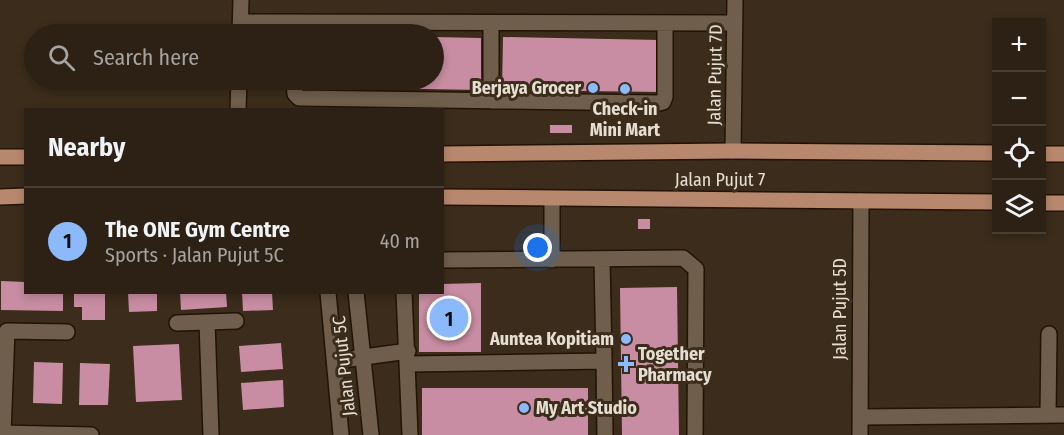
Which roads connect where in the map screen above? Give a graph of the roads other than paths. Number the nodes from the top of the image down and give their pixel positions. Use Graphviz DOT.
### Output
graph roads {
  1 [pos="241,0"];
  2 [pos="735,0"];
  3 [pos="665,23"];
  4 [pos="735,23"];
  5 [pos="240,24"];
  6 [pos="491,24"];
  7 [pos="444,25"];
  8 [pos="239,90"];
  9 [pos="295,90"];
  10 [pos="491,101"];
  11 [pos="238,108"];
  12 [pos="733,151"];
  13 [pos="992,153"];
  14 [pos="444,154"];
  15 [pos="1046,154"];
  16 [pos="1064,154"];
  17 [pos="0,157"];
  18 [pos="24,157"];
  19 [pos="0,196"];
  20 [pos="24,196"];
  21 [pos="444,197"];
  22 [pos="552,199"];
  23 [pos="861,201"];
  24 [pos="992,202"];
  25 [pos="1046,203"];
  26 [pos="1064,203"];
  27 [pos="602,259"];
  28 [pos="444,260"];
  29 [pos="552,260"];
  30 [pos="328,294"];
  31 [pos="356,294"];
  32 [pos="404,294"];
  33 [pos="236,321"];
  34 [pos="207,322"];
  35 [pos="177,323"];
  36 [pos="4,331"];
  37 [pos="67,332"];
  38 [pos="1049,334"];
  39 [pos="362,356"];
  40 [pos="408,358"];
  41 [pos="335,361"];
  42 [pos="604,361"];
  43 [pos="1056,415"];
  44 [pos="860,417"];
  45 [pos="2,433"];
  46 [pos="55,435"];
  47 [pos="90,435"];
  48 [pos="211,435"];
  49 [pos="341,435"];
  50 [pos="371,435"];
  51 [pos="410,435"];
  52 [pos="605,435"];
  53 [pos="695,435"];
  54 [pos="860,435"];
  1 -- 5 [label="street"];
  2 -- 4 [label="street, Jalan Pujut 7D"];
  3 -- 4 [label="street"];
  3 -- 6 [label="street"];
  3 -- 10 [label="street"];
  4 -- 12 [label="street, Jalan Pujut 7D"];
  6 -- 7 [label="street"];
  6 -- 10 [label="street"];
  8 -- 11 [label="street"];
  9 -- 10 [label="street"];
  12 -- 13 [label="main road, Jalan Pujut 7"];
  12 -- 14 [label="main road, Jalan Pujut 7"];
  15 -- 16 [label="main road"];
  17 -- 18 [label="main road"];
  19 -- 20 [label="main road"];
  21 -- 22 [label="main road, Jalan Pujut 7"];
  22 -- 23 [label="main road, Jalan Pujut 7"];
  22 -- 29 [label="street"];
  23 -- 24 [label="main road, Jalan Pujut 7"];
  23 -- 44 [label="street, Jalan Pujut 5D"];
  25 -- 26 [label="main road"];
  27 -- 29 [label="street"];
  27 -- 42 [label="street"];
  27 -- 53 [label="street"];
  28 -- 29 [label="street"];
  30 -- 41 [label="street, Jalan Pujut 5C"];
  31 -- 39 [label="street, Jalan Pujut 5C"];
  32 -- 40 [label="street"];
  33 -- 34 [label="street"];
  34 -- 35 [label="street"];
  34 -- 48 [label="street"];
  36 -- 37 [label="street"];
  36 -- 45 [label="street"];
  38 -- 43 [label="street"];
  39 -- 40 [label="street"];
  39 -- 41 [label="street"];
  39 -- 50 [label="street, Jalan Pujut 5C"];
  40 -- 42 [label="street"];
  40 -- 51 [label="street"];
  41 -- 49 [label="street, Jalan Pujut 5C"];
  42 -- 52 [label="street"];
  43 -- 44 [label="street"];
  44 -- 54 [label="street, Jalan Pujut 5D"];
  45 -- 46 [label="street"];
  46 -- 47 [label="street"];
}
